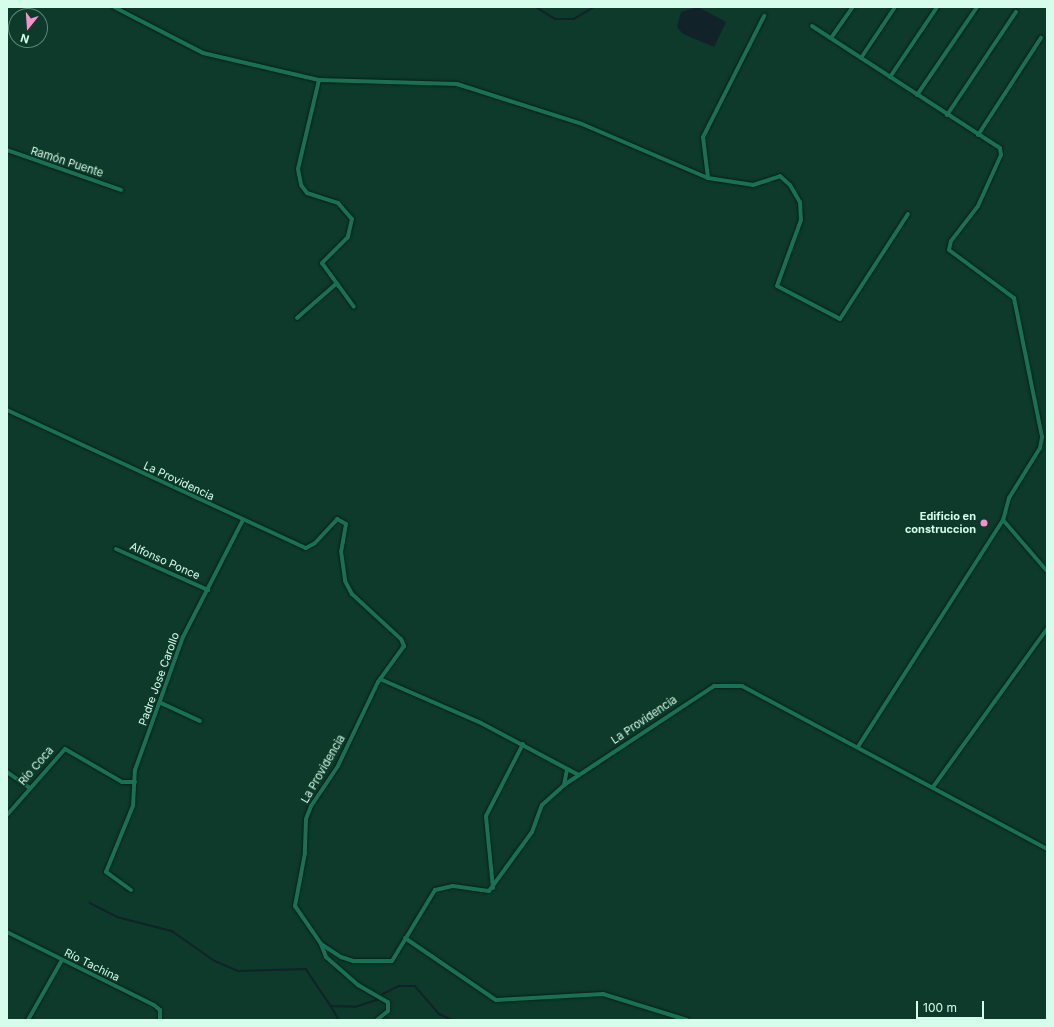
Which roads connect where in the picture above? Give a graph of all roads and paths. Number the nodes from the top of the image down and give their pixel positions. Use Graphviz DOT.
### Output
graph roads {
  1 [pos="114,7"];
  2 [pos="853,7"];
  3 [pos="895,7"];
  4 [pos="936,7"];
  5 [pos="977,7"];
  6 [pos="1016,12"];
  7 [pos="764,16"];
  8 [pos="812,26"];
  9 [pos="831,38"];
  10 [pos="1041,38"];
  11 [pos="861,58"];
  12 [pos="890,77"];
  13 [pos="319,80"];
  14 [pos="917,95"];
  15 [pos="947,115"];
  16 [pos="978,135"];
  17 [pos="7,150"];
  18 [pos="708,178"];
  19 [pos="122,190"];
  20 [pos="908,214"];
  21 [pos="336,284"];
  22 [pos="354,307"];
  23 [pos="297,318"];
  24 [pos="7,410"];
  25 [pos="243,520"];
  26 [pos="1003,520"];
  27 [pos="116,549"];
  28 [pos="1047,571"];
  29 [pos="208,590"];
  30 [pos="1047,629"];
  31 [pos="380,679"];
  32 [pos="161,703"];
  33 [pos="200,721"];
  34 [pos="523,744"];
  35 [pos="858,747"];
  36 [pos="567,769"];
  37 [pos="7,772"];
  38 [pos="579,775"];
  39 [pos="135,782"];
  40 [pos="564,785"];
  41 [pos="933,787"];
  42 [pos="30,788"];
  43 [pos="7,815"];
  44 [pos="1047,849"];
  45 [pos="493,888"];
  46 [pos="131,890"];
  47 [pos="7,932"];
  48 [pos="405,938"];
  49 [pos="321,944"];
  50 [pos="62,960"];
  51 [pos="28,1020"];
  52 [pos="160,1020"];
  53 [pos="377,1020"];
  54 [pos="687,1020"];
  1 -- 13 [label="street"];
  2 -- 9 [label="street"];
  3 -- 11 [label="street"];
  4 -- 12 [label="street"];
  5 -- 14 [label="street"];
  6 -- 15 [label="street"];
  7 -- 18 [label="street"];
  8 -- 9 [label="street"];
  9 -- 11 [label="street"];
  10 -- 16 [label="street"];
  11 -- 12 [label="street"];
  12 -- 14 [label="street"];
  13 -- 18 [label="street"];
  13 -- 21 [label="street"];
  14 -- 15 [label="street"];
  15 -- 16 [label="street"];
  16 -- 26 [label="street"];
  17 -- 19 [label="street, Ramón Puente"];
  18 -- 20 [label="street"];
  21 -- 22 [label="street"];
  21 -- 23 [label="street"];
  24 -- 25 [label="street, La Providencia"];
  25 -- 29 [label="street, Padre Jose Carollo"];
  25 -- 31 [label="street, La Providencia"];
  26 -- 28 [label="street"];
  26 -- 35 [label="street"];
  27 -- 29 [label="street, Alfonso Ponce"];
  29 -- 32 [label="street, Padre Jose Carollo"];
  30 -- 41 [label="street"];
  31 -- 34 [label="street"];
  31 -- 49 [label="street, La Providencia"];
  32 -- 33 [label="street"];
  32 -- 39 [label="street, Padre Jose Carollo"];
  34 -- 36 [label="street"];
  34 -- 45 [label="street"];
  35 -- 38 [label="street, La Providencia"];
  35 -- 41 [label="street"];
  36 -- 38 [label="street"];
  36 -- 40 [label="street"];
  37 -- 42 [label="street"];
  38 -- 40 [label="street, La Providencia"];
  39 -- 42 [label="street, Río Coca"];
  39 -- 46 [label="street, Padre Jose Carollo"];
  40 -- 45 [label="street, La Providencia"];
  41 -- 44 [label="street"];
  42 -- 43 [label="street, Río Coca"];
  45 -- 48 [label="street, La Providencia"];
  47 -- 50 [label="street, Río Tachina"];
  48 -- 49 [label="street, La Providencia"];
  48 -- 54 [label="street"];
  49 -- 53 [label="street"];
  50 -- 51 [label="street"];
  50 -- 52 [label="street, Río Tachina"];
}
